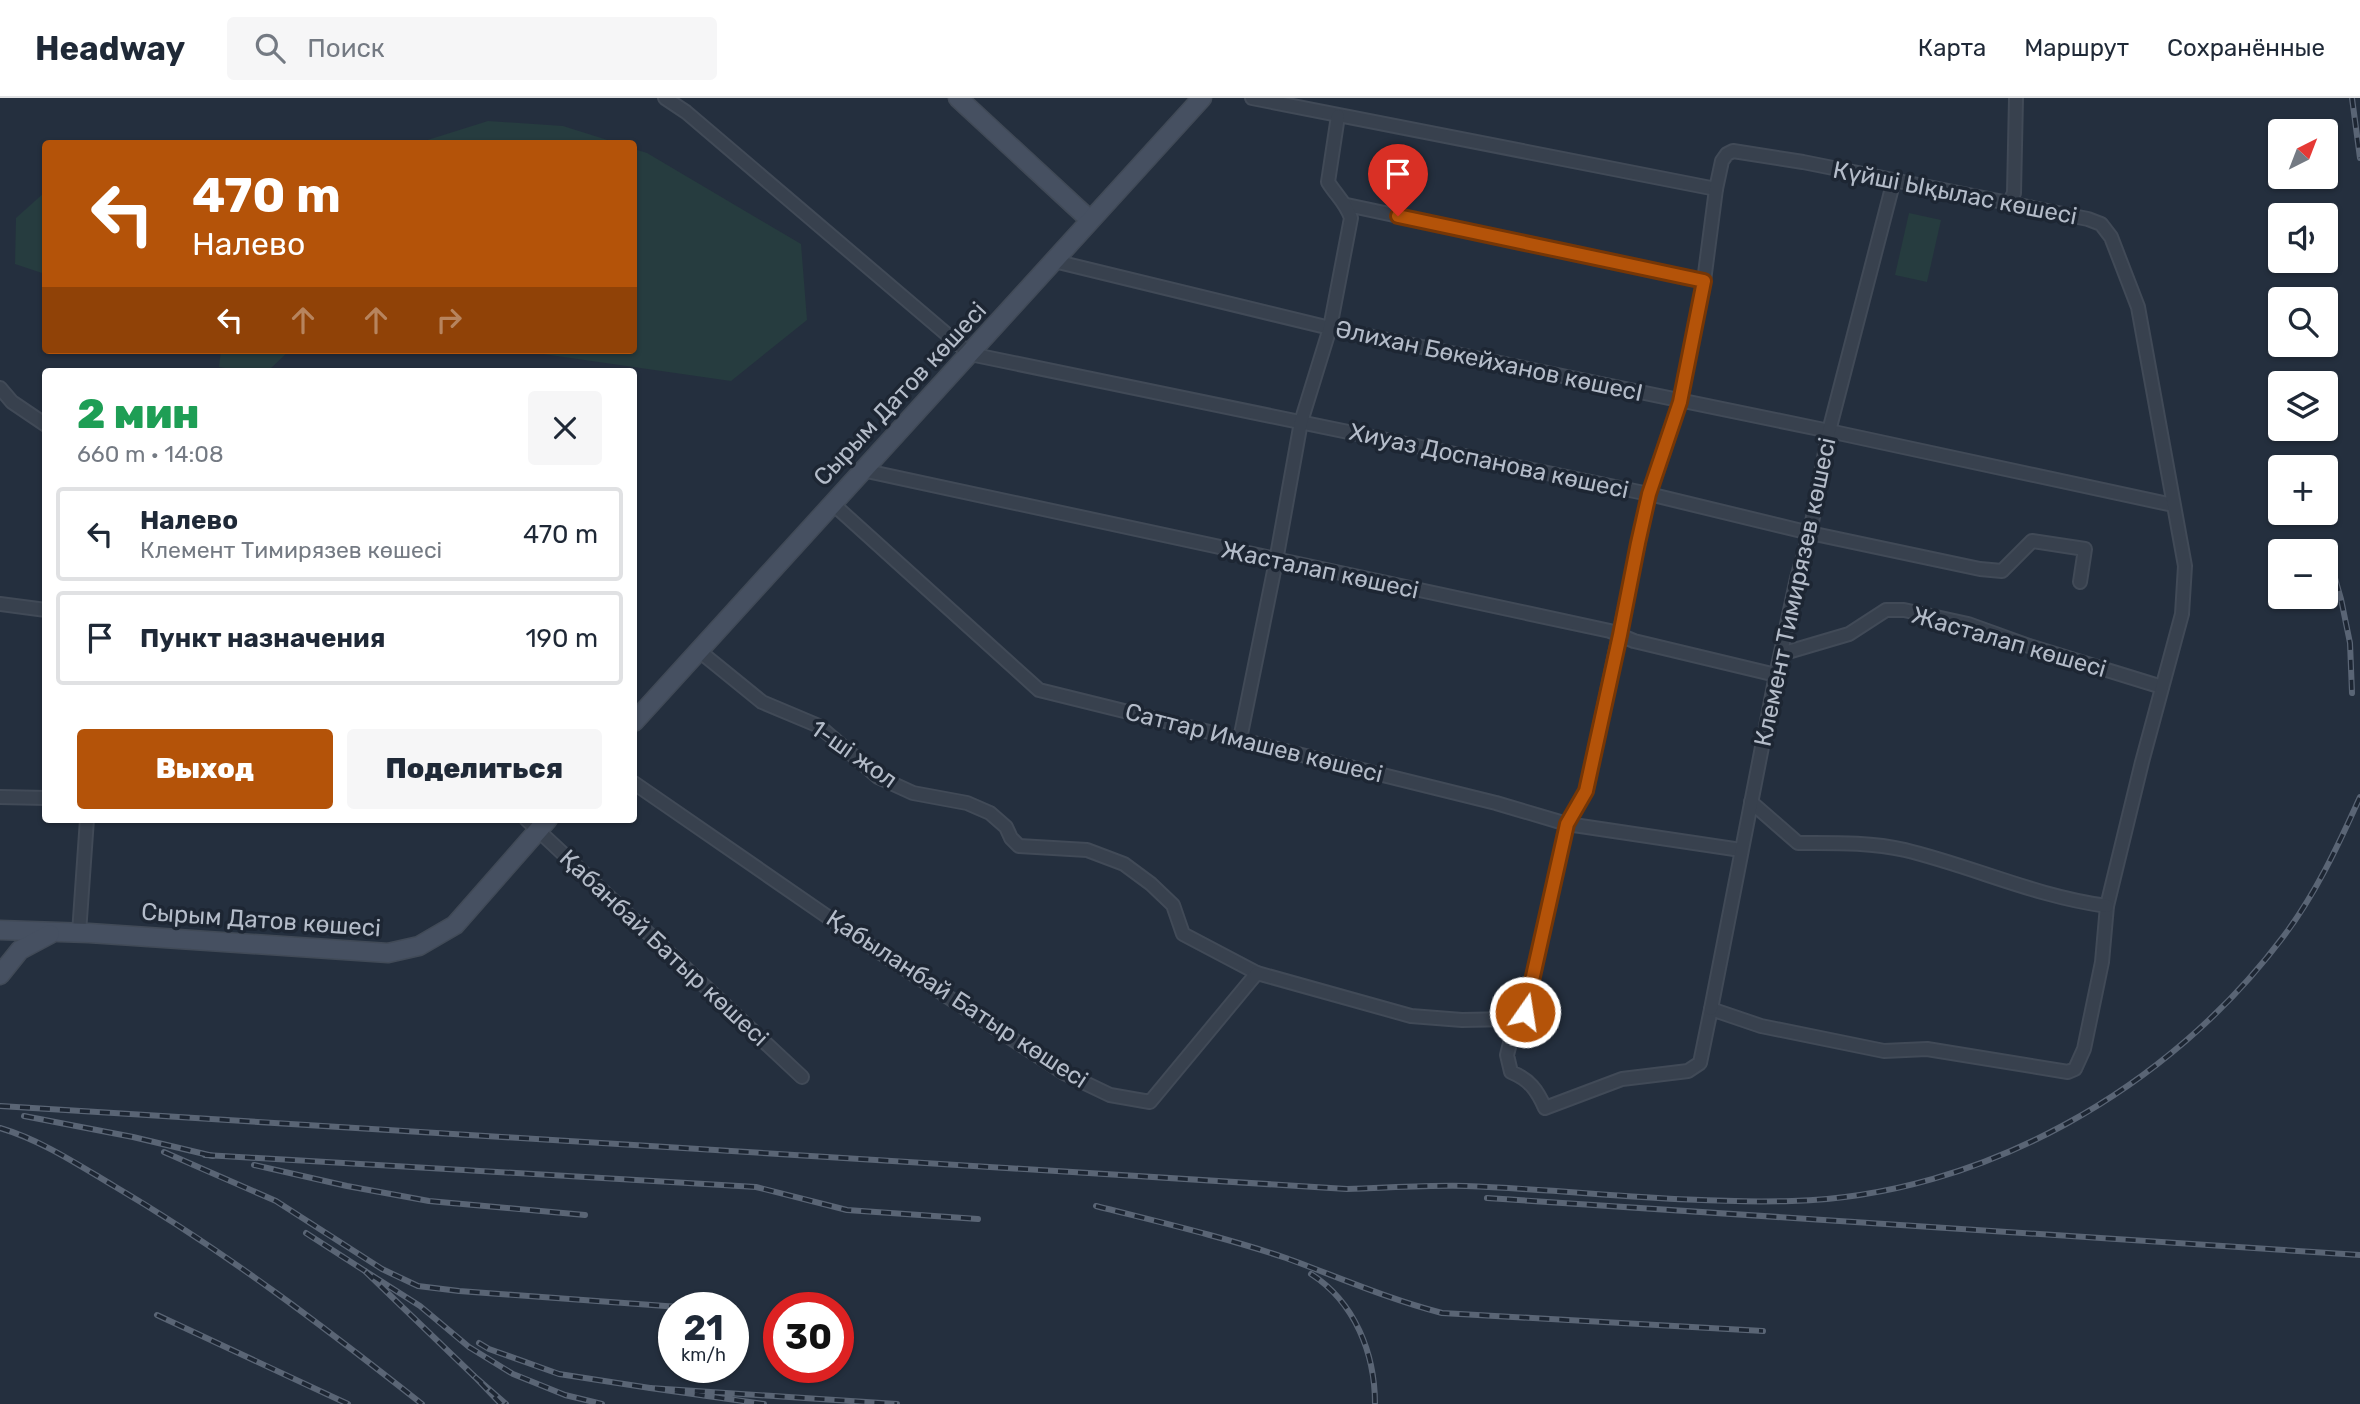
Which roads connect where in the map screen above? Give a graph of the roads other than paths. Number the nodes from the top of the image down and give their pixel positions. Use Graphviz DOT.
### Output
graph roads {
  1 [pos="665,98"];
  2 [pos="958,98"];
  3 [pos="1202,98"];
  4 [pos="1252,98"];
  5 [pos="2016,98"];
  6 [pos="1338,116"];
  7 [pos="1894,180"];
  8 [pos="1716,189"];
  9 [pos="2009,203"];
  10 [pos="1347,205"];
  11 [pos="1090,220"];
  12 [pos="1054,261"];
  13 [pos="1704,281"];
  14 [pos="1330,328"];
  15 [pos="970,354"];
  16 [pos="0,388"];
  17 [pos="1680,402"];
  18 [pos="42,422"];
  19 [pos="1301,422"];
  20 [pos="1829,431"];
  21 [pos="862,470"];
  22 [pos="1649,494"];
  23 [pos="832,503"];
  24 [pos="2173,505"];
  25 [pos="1810,533"];
  26 [pos="1276,561"];
  27 [pos="2080,582"];
  28 [pos="0,604"];
  29 [pos="42,609"];
  30 [pos="1620,635"];
  31 [pos="698,650"];
  32 [pos="1781,654"];
  33 [pos="1776,675"];
  34 [pos="2162,687"];
  35 [pos="637,719"];
  36 [pos="1240,739"];
  37 [pos="637,785"];
  38 [pos="0,797"];
  39 [pos="42,798"];
  40 [pos="1751,802"];
  41 [pos="87,823"];
  42 [pos="537,823"];
  43 [pos="1567,824"];
  44 [pos="1741,850"];
  45 [pos="2107,906"];
  46 [pos="0,930"];
  47 [pos="54,932"];
  48 [pos="79,933"];
  49 [pos="1257,973"];
  50 [pos="0,975"];
  51 [pos="1711,1009"];
  52 [pos="1525,1012"];
  53 [pos="802,1077"];
  1 -- 15 [label="street"];
  2 -- 11 [label="main road"];
  3 -- 11 [label="main road, Сырым Датов көшесі"];
  4 -- 6 [label="street"];
  5 -- 9 [label="street"];
  6 -- 8 [label="street"];
  6 -- 10 [label="street"];
  7 -- 8 [label="street, Күйші Ықылас көшесі"];
  7 -- 9 [label="street, Күйші Ықылас көшесі"];
  7 -- 20 [label="street, Клемент Тимирязев көшесі"];
  8 -- 13 [label="street"];
  9 -- 24 [label="street, Күйші Ықылас көшесі"];
  10 -- 13 [label="street"];
  10 -- 14 [label="street"];
  11 -- 12 [label="main road, Сырым Датов көшесі"];
  12 -- 14 [label="street, Әлихан Бөкейханов көшесI"];
  12 -- 15 [label="main road, Сырым Датов көшесі"];
  13 -- 17 [label="street"];
  14 -- 17 [label="street, Әлихан Бөкейханов көшесI"];
  14 -- 19 [label="street"];
  15 -- 19 [label="street, Хиуаз Доспанова көшесі"];
  15 -- 21 [label="main road, Сырым Датов көшесі"];
  16 -- 18 [label="street"];
  17 -- 20 [label="street, Әлихан Бөкейханов көшесI"];
  17 -- 22 [label="street"];
  19 -- 22 [label="street, Хиуаз Доспанова көшесі"];
  19 -- 26 [label="street"];
  20 -- 24 [label="street, Әлихан Бөкейханов көшесI"];
  20 -- 25 [label="street, Клемент Тимирязев көшесі"];
  21 -- 23 [label="main road, Сырым Датов көшесі"];
  21 -- 26 [label="street, Жасталап көшесі"];
  22 -- 25 [label="street, Хиуаз Доспанова көшесі"];
  22 -- 30 [label="street"];
  23 -- 31 [label="main road, Сырым Датов көшесі"];
  23 -- 36 [label="street, Саттар Имашев көшесі"];
  24 -- 34 [label="street, Күйші Ықылас көшесі"];
  25 -- 27 [label="street, Хиуаз Доспанова көшесі"];
  25 -- 32 [label="street, Клемент Тимирязев көшесі"];
  26 -- 30 [label="street, Жасталап көшесі"];
  26 -- 36 [label="street"];
  28 -- 29 [label="street"];
  30 -- 33 [label="street, Жасталап көшесі"];
  30 -- 43 [label="street"];
  31 -- 35 [label="main road, Сырым Датов көшесі"];
  31 -- 49 [label="street, 1-ші жол"];
  32 -- 33 [label="street, Клемент Тимирязев көшесі"];
  32 -- 34 [label="street, Жасталап көшесі"];
  33 -- 40 [label="street, Клемент Тимирязев көшесі"];
  34 -- 45 [label="street, Күйші Ықылас көшесі"];
  36 -- 43 [label="street, Саттар Имашев көшесі"];
  37 -- 49 [label="street, Қабыланбай Батыр көшесі"];
  38 -- 39 [label="street"];
  40 -- 44 [label="street, Клемент Тимирязев көшесі"];
  40 -- 45 [label="street"];
  41 -- 48 [label="street"];
  42 -- 48 [label="main road, Сырым Датов көшесі"];
  42 -- 53 [label="street, Қабанбай Батыр көшесі"];
  43 -- 44 [label="street, Саттар Имашев көшесі"];
  43 -- 52 [label="street"];
  44 -- 51 [label="street, Клемент Тимирязев көшесі"];
  45 -- 51 [label="street, Күйші Ықылас көшесі"];
  46 -- 47 [label="main road, Сырым Датов көшесі"];
  47 -- 48 [label="main road, Сырым Датов көшесі"];
  47 -- 50 [label="main road"];
  49 -- 52 [label="street"];
  51 -- 52 [label="street"];
}
